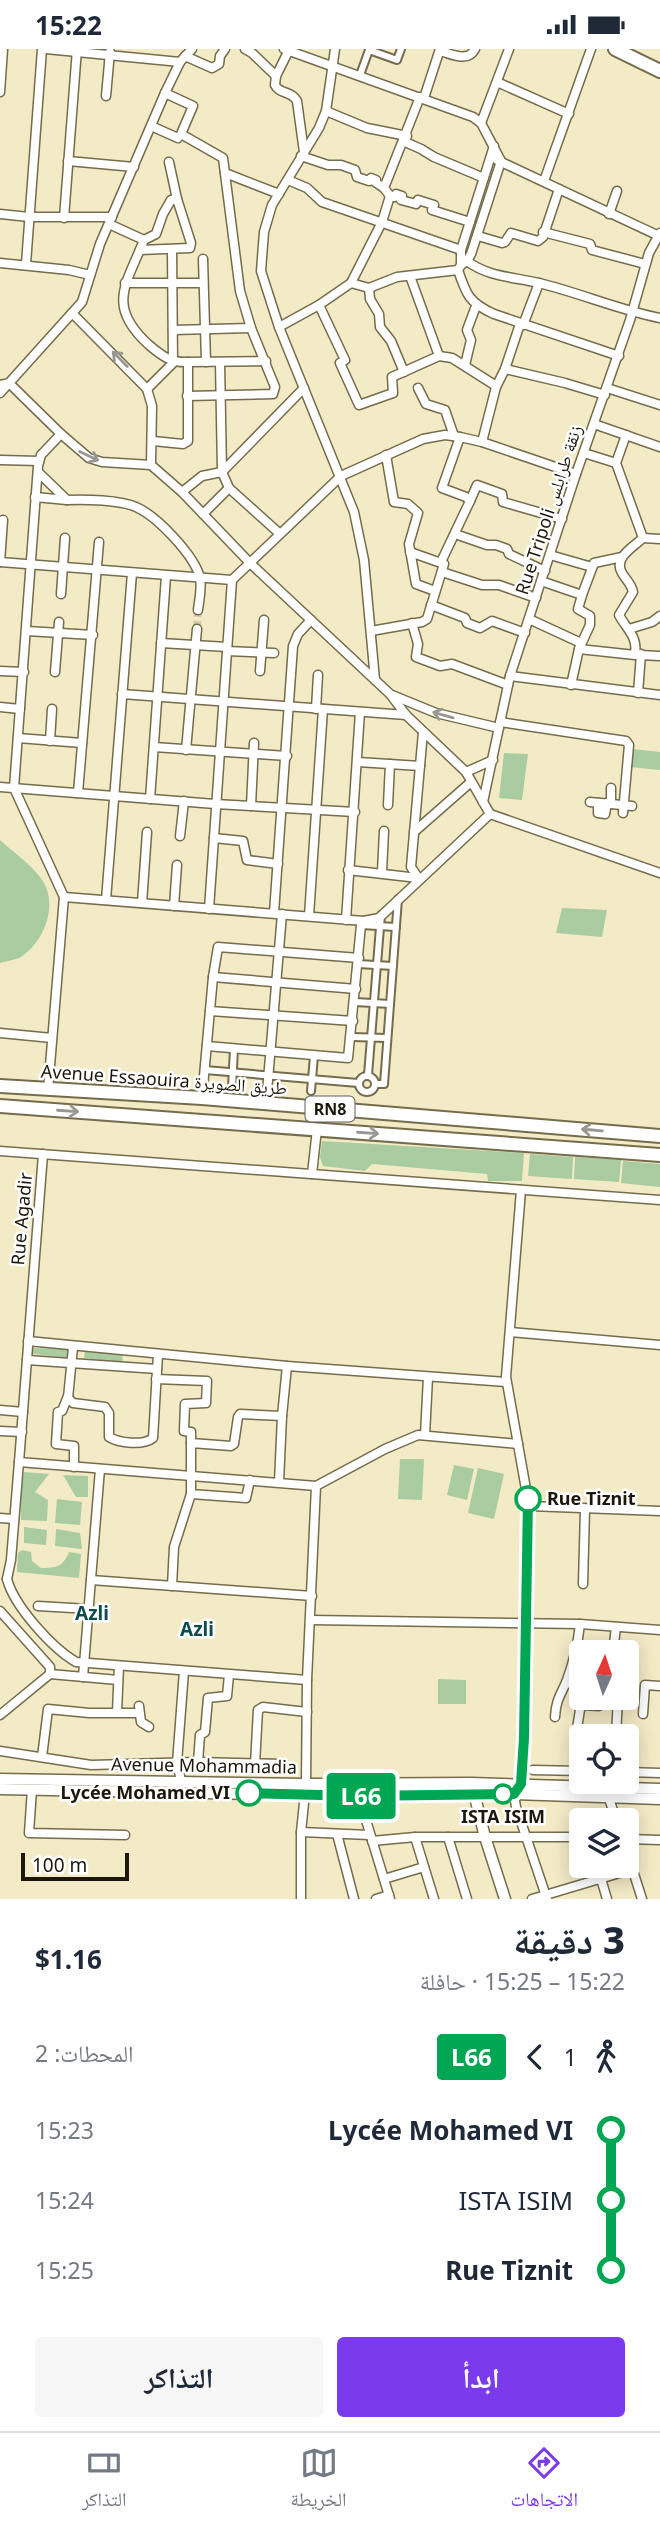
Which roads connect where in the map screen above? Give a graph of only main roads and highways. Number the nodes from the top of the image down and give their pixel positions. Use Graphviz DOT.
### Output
graph roads {
  1 [pos="615,49"];
  2 [pos="630,52"];
  3 [pos="660,71"];
  4 [pos="0,1086"];
  5 [pos="0,1106"];
  6 [pos="660,1136"];
  7 [pos="660,1155"];
  1 -- 2 [label="main road"];
  2 -- 3 [label="main road"];
  6 -- 4 [label="main road, Avenue Essaouira طريق الصويرة / RN8, one-way"];
  5 -- 7 [label="main road, RN8, one-way"];
}
